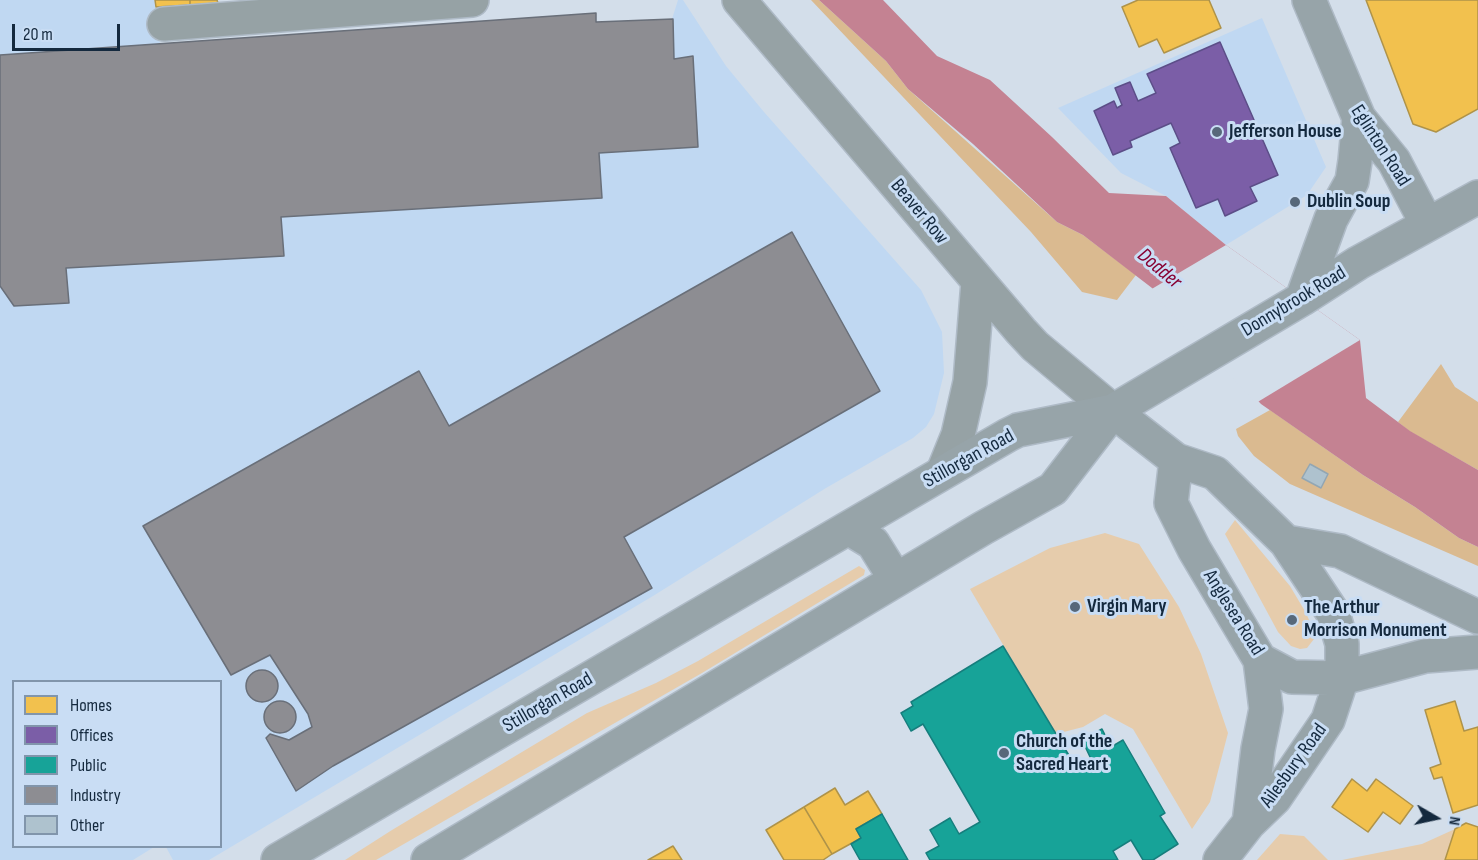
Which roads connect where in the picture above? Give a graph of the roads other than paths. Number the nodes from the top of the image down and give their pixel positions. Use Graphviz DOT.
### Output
graph roads {
  1 [pos="472,0"];
  2 [pos="739,0"];
  3 [pos="1309,0"];
  4 [pos="164,24"];
  5 [pos="1359,118"];
  6 [pos="1478,197"];
  7 [pos="1427,224"];
  8 [pos="978,282"];
  9 [pos="1302,299"];
  10 [pos="1113,411"];
  11 [pos="1176,460"];
  12 [pos="943,472"];
  13 [pos="850,529"];
  14 [pos="1286,542"];
  15 [pos="896,580"];
  16 [pos="1478,617"];
  17 [pos="1478,652"];
  18 [pos="1260,660"];
  19 [pos="1342,678"];
  20 [pos="1249,823"];
  21 [pos="278,860"];
  22 [pos="428,860"];
  23 [pos="1220,860"];
  1 -- 4 [label="street"];
  2 -- 8 [label="street, Beaver Row"];
  3 -- 5 [label="main road, Eglinton Road"];
  5 -- 7 [label="main road, Eglinton Road"];
  5 -- 9 [label="main road"];
  6 -- 7 [label="main road, Donnybrook Road"];
  7 -- 9 [label="main road, Donnybrook Road"];
  8 -- 10 [label="street, Beaver Row"];
  8 -- 12 [label="street"];
  9 -- 10 [label="main road, Donnybrook Road"];
  10 -- 11 [label="main road"];
  10 -- 12 [label="main road, Stillorgan Road"];
  10 -- 15 [label="main road"];
  11 -- 14 [label="main road"];
  11 -- 18 [label="main road, Anglesea Road"];
  12 -- 13 [label="main road, Stillorgan Road"];
  13 -- 15 [label="main road"];
  13 -- 21 [label="main road, Stillorgan Road"];
  14 -- 16 [label="main road"];
  14 -- 19 [label="main road, Ailesbury Road"];
  15 -- 22 [label="main road"];
  17 -- 19 [label="main road, Anglesea Road"];
  18 -- 19 [label="main road, Anglesea Road"];
  18 -- 20 [label="main road, Ailesbury Road"];
  19 -- 20 [label="main road, Ailesbury Road"];
  20 -- 23 [label="main road, Ailesbury Road"];
}
